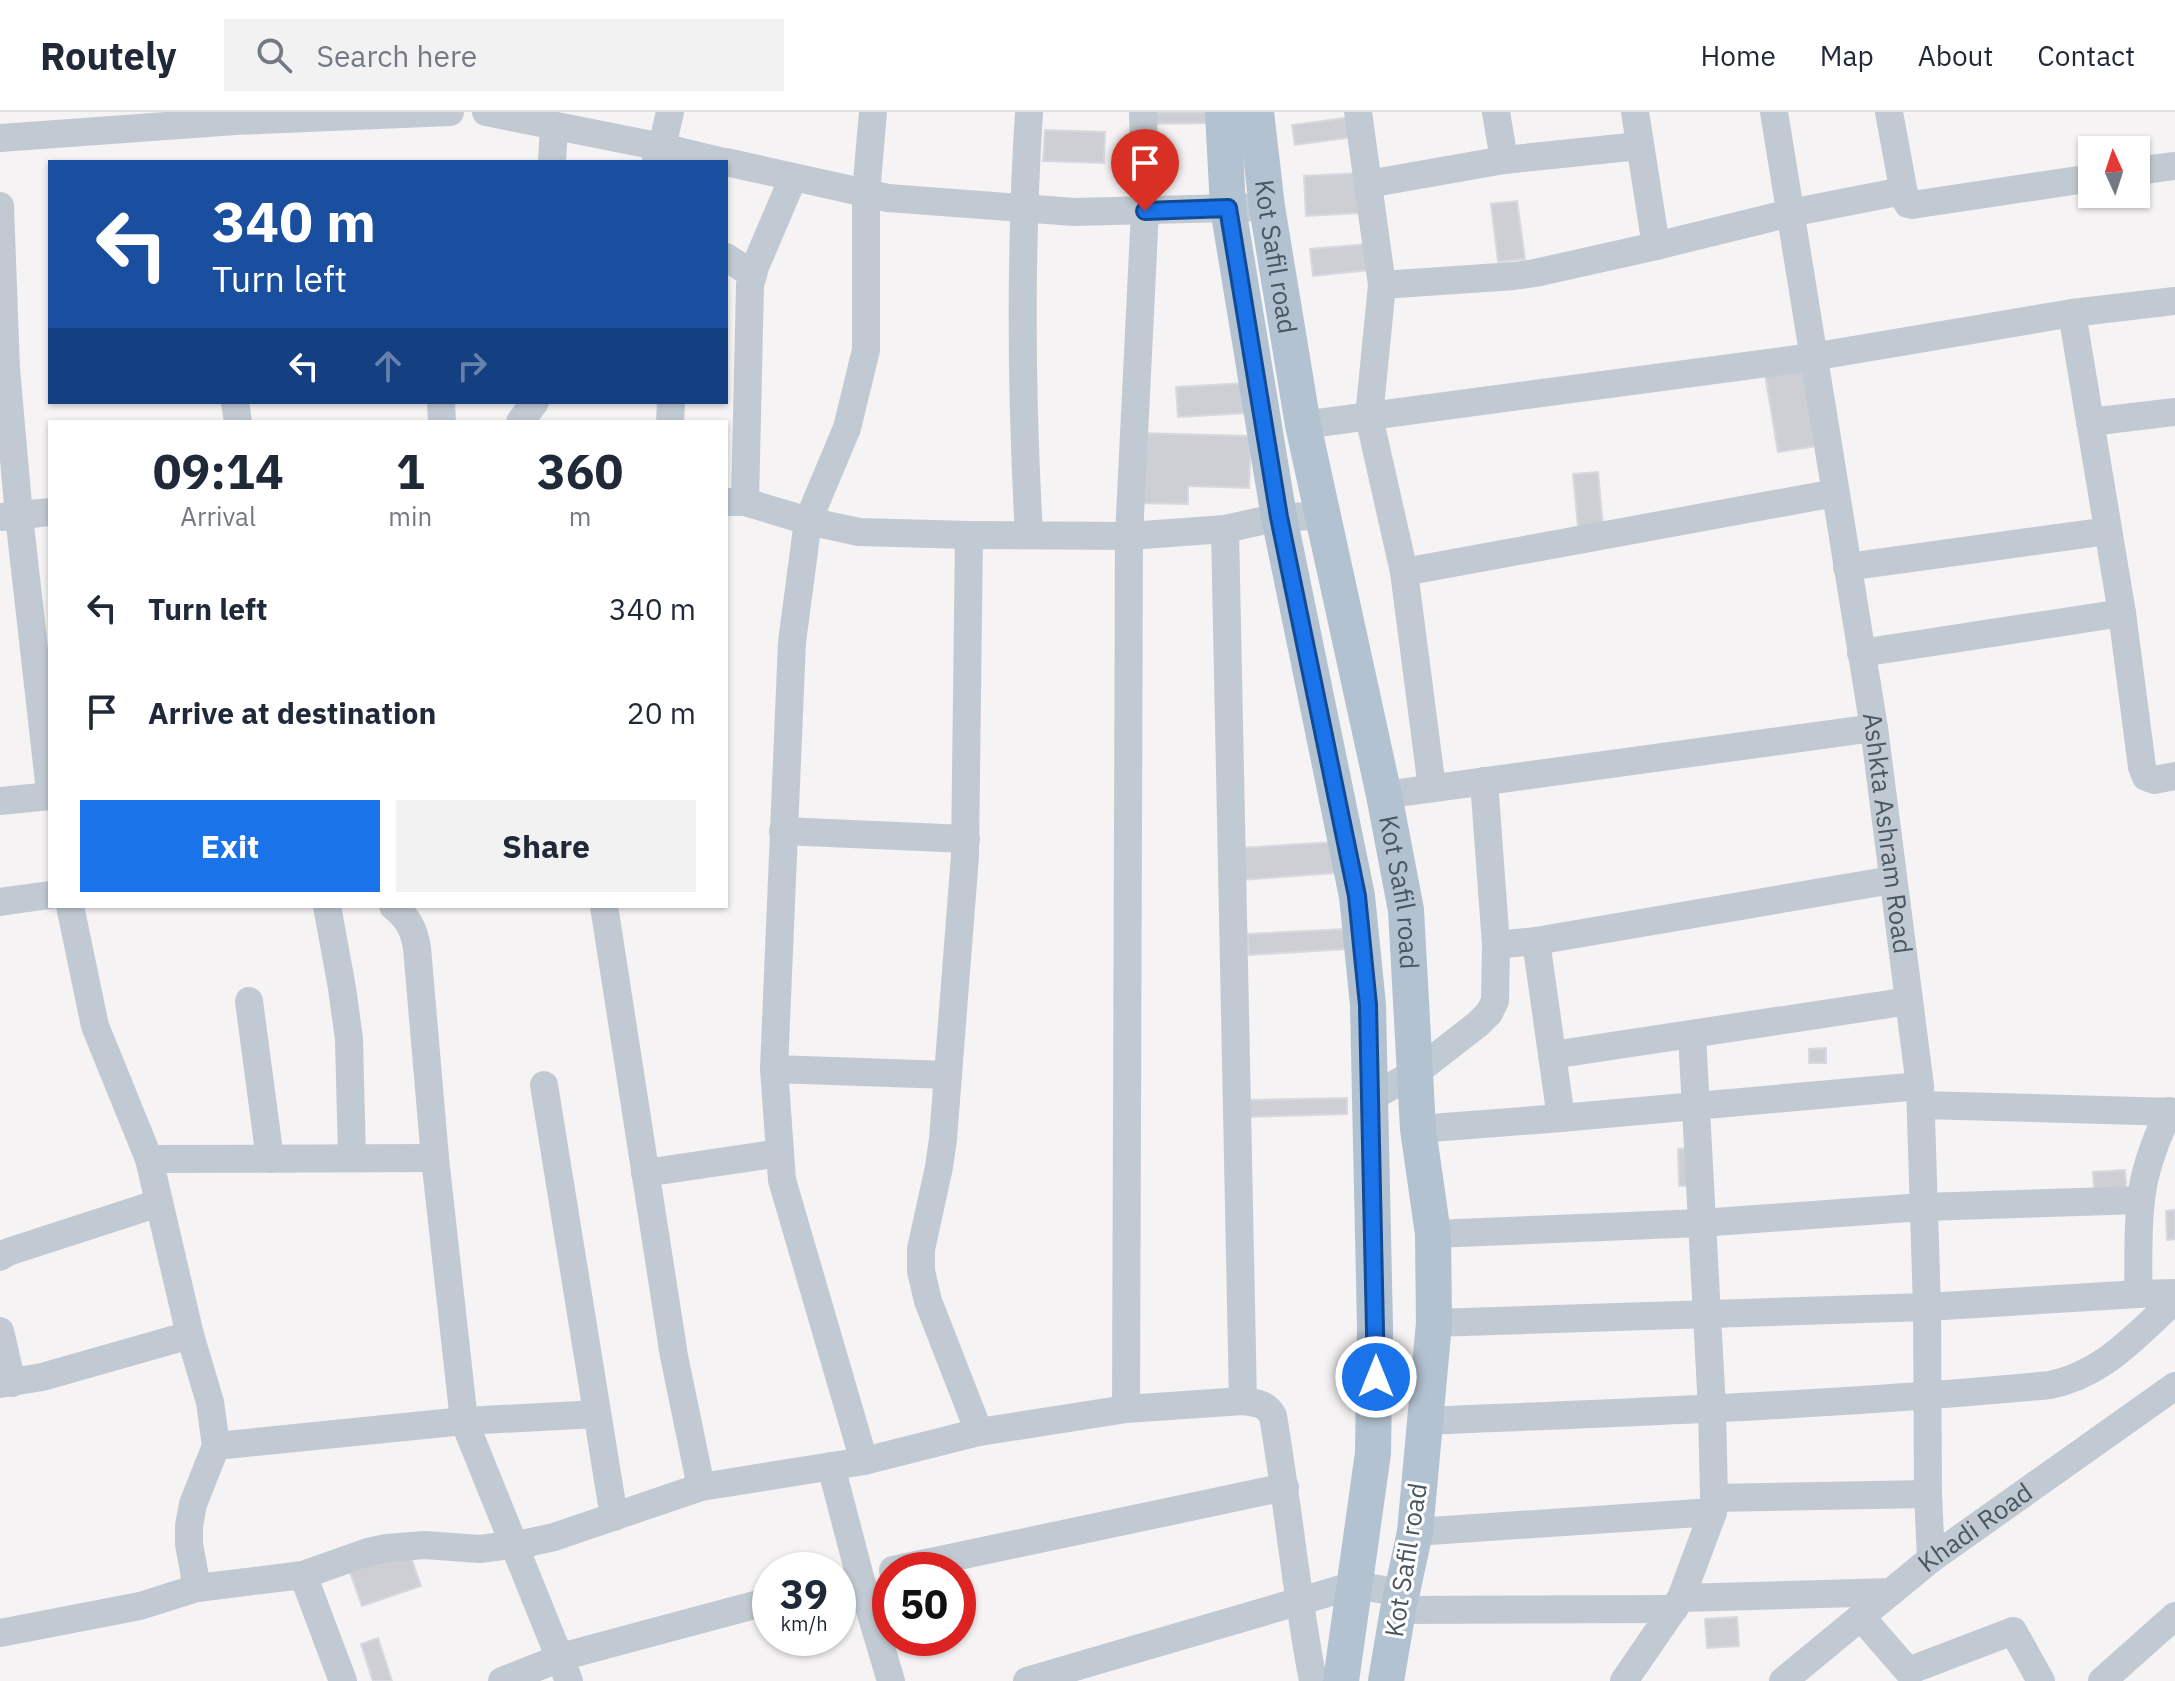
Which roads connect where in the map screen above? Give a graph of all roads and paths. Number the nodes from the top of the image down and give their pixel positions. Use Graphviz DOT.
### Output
graph roads {
  1 [pos="450,112"];
  2 [pos="486,112"];
  3 [pos="670,112"];
  4 [pos="873,112"];
  5 [pos="1029,112"];
  6 [pos="1143,112"];
  7 [pos="1223,112"];
  8 [pos="1256,112"];
  9 [pos="1358,112"];
  10 [pos="1496,112"];
  11 [pos="1635,112"];
  12 [pos="1774,112"];
  13 [pos="1889,112"];
  14 [pos="234,117"];
  15 [pos="554,126"];
  16 [pos="0,138"];
  17 [pos="1639,146"];
  18 [pos="659,155"];
  19 [pos="552,160"];
  20 [pos="706,160"];
  21 [pos="1504,160"];
  22 [pos="728,163"];
  23 [pos="2175,166"];
  24 [pos="2150,169"];
  25 [pos="793,178"];
  26 [pos="2078,180"];
  27 [pos="1368,184"];
  28 [pos="1903,191"];
  29 [pos="866,193"];
  30 [pos="0,206"];
  31 [pos="1267,207"];
  32 [pos="1023,208"];
  33 [pos="1228,208"];
  34 [pos="1145,211"];
  35 [pos="1790,213"];
  36 [pos="1656,246"];
  37 [pos="728,258"];
  38 [pos="753,275"];
  39 [pos="1382,285"];
  40 [pos="2175,301"];
  41 [pos="2072,313"];
  42 [pos="1812,357"];
  43 [pos="3,369"];
  44 [pos="2175,412"];
  45 [pos="1369,417"];
  46 [pos="2090,422"];
  47 [pos="1303,425"];
  48 [pos="1835,493"];
  49 [pos="736,502"];
  50 [pos="48,512"];
  51 [pos="1322,516"];
  52 [pos="10,517"];
  53 [pos="1279,517"];
  54 [pos="808,521"];
  55 [pos="1225,529"];
  56 [pos="2108,531"];
  57 [pos="1029,534"];
  58 [pos="969,535"];
  59 [pos="1129,536"];
  60 [pos="1847,567"];
  61 [pos="1404,572"];
  62 [pos="2122,613"];
  63 [pos="1861,653"];
  64 [pos="45,698"];
  65 [pos="1874,728"];
  66 [pos="48,756"];
  67 [pos="2175,776"];
  68 [pos="1484,781"];
  69 [pos="1432,788"];
  70 [pos="48,794"];
  71 [pos="1384,795"];
  72 [pos="0,801"];
  73 [pos="783,831"];
  74 [pos="966,839"];
  75 [pos="1892,880"];
  76 [pos="48,895"];
  77 [pos="0,902"];
  78 [pos="70,908"];
  79 [pos="327,908"];
  80 [pos="396,908"];
  81 [pos="604,908"];
  82 [pos="1536,941"];
  83 [pos="1496,945"];
  84 [pos="249,1001"];
  85 [pos="1909,1001"];
  86 [pos="1692,1035"];
  87 [pos="1552,1055"];
  88 [pos="774,1069"];
  89 [pos="1415,1073"];
  90 [pos="948,1075"];
  91 [pos="544,1085"];
  92 [pos="1920,1095"];
  93 [pos="1370,1098"];
  94 [pos="1695,1105"];
  95 [pos="2172,1112"];
  96 [pos="1561,1118"];
  97 [pos="1418,1129"];
  98 [pos="780,1153"];
  99 [pos="352,1158"];
  100 [pos="435,1158"];
  101 [pos="149,1159"];
  102 [pos="270,1159"];
  103 [pos="645,1173"];
  104 [pos="2141,1200"];
  105 [pos="159,1203"];
  106 [pos="1923,1207"];
  107 [pos="1701,1223"];
  108 [pos="1433,1234"];
  109 [pos="0,1257"];
  110 [pos="2175,1293"];
  111 [pos="2138,1294"];
  112 [pos="2175,1300"];
  113 [pos="1927,1307"];
  114 [pos="1707,1314"];
  115 [pos="1434,1323"];
  116 [pos="0,1331"];
  117 [pos="190,1335"];
  118 [pos="6,1384"];
  119 [pos="2175,1386"];
  120 [pos="1928,1397"];
  121 [pos="1243,1401"];
  122 [pos="1126,1409"];
  123 [pos="1712,1409"];
  124 [pos="597,1414"];
  125 [pos="464,1421"];
  126 [pos="1424,1421"];
  127 [pos="979,1432"];
  128 [pos="216,1446"];
  129 [pos="864,1461"];
  130 [pos="831,1466"];
  131 [pos="701,1487"];
  132 [pos="1285,1487"];
  133 [pos="1928,1494"];
  134 [pos="1714,1505"];
  135 [pos="614,1517"];
  136 [pos="1415,1532"];
  137 [pos="514,1546"];
  138 [pos="845,1552"];
  139 [pos="976,1552"];
  140 [pos="1931,1559"];
  141 [pos="303,1575"];
  142 [pos="1355,1585"];
  143 [pos="197,1588"];
  144 [pos="1891,1592"];
  145 [pos="856,1599"];
  146 [pos="1300,1601"];
  147 [pos="1400,1601"];
  148 [pos="1677,1604"];
  149 [pos="752,1606"];
  150 [pos="2175,1616"];
  151 [pos="1861,1617"];
  152 [pos="0,1633"];
  153 [pos="565,1670"];
  154 [pos="886,1680"];
  155 [pos="343,1681"];
  156 [pos="502,1681"];
  157 [pos="1027,1681"];
  158 [pos="1313,1681"];
  159 [pos="1341,1681"];
  160 [pos="1386,1681"];
  161 [pos="1624,1681"];
  162 [pos="1783,1681"];
  163 [pos="2041,1681"];
  164 [pos="2102,1681"];
  1 -- 14 [label="street"];
  2 -- 15 [label="street"];
  3 -- 18 [label="street"];
  4 -- 29 [label="street"];
  5 -- 32 [label="street"];
  6 -- 34 [label="street"];
  7 -- 33 [label="main road, Kot Safil road"];
  8 -- 31 [label="main road, Kot Safil road"];
  9 -- 27 [label="street"];
  10 -- 21 [label="street"];
  11 -- 17 [label="street"];
  12 -- 35 [label="street, Ashkta Ashram Road"];
  13 -- 28 [label="street"];
  14 -- 16 [label="street"];
  15 -- 18 [label="street"];
  15 -- 19 [label="street"];
  17 -- 21 [label="street"];
  17 -- 36 [label="street"];
  18 -- 20 [label="street"];
  21 -- 27 [label="street"];
  22 -- 25 [label="street"];
  23 -- 24 [label="street"];
  25 -- 29 [label="street"];
  25 -- 38 [label="street"];
  26 -- 28 [label="street"];
  27 -- 39 [label="street"];
  28 -- 35 [label="street"];
  29 -- 32 [label="street"];
  29 -- 54 [label="street"];
  30 -- 43 [label="street"];
  31 -- 33 [label="street"];
  31 -- 47 [label="main road, Kot Safil road"];
  32 -- 34 [label="street"];
  32 -- 57 [label="street"];
  33 -- 34 [label="street"];
  33 -- 53 [label="main road, Kot Safil road"];
  34 -- 59 [label="street"];
  35 -- 36 [label="street"];
  35 -- 42 [label="street, Ashkta Ashram Road"];
  36 -- 39 [label="street"];
  37 -- 38 [label="street"];
  38 -- 49 [label="street"];
  39 -- 45 [label="street"];
  40 -- 41 [label="street"];
  41 -- 42 [label="street"];
  41 -- 46 [label="street"];
  42 -- 45 [label="street"];
  42 -- 48 [label="street, Ashkta Ashram Road"];
  43 -- 52 [label="street"];
  44 -- 46 [label="street"];
  45 -- 47 [label="street"];
  45 -- 61 [label="street"];
  46 -- 56 [label="street"];
  47 -- 51 [label="main road, Kot Safil road"];
  48 -- 60 [label="street, Ashkta Ashram Road"];
  48 -- 61 [label="street"];
  49 -- 54 [label="street"];
  50 -- 52 [label="street"];
  51 -- 53 [label="street"];
  51 -- 71 [label="main road, Kot Safil road"];
  52 -- 64 [label="street"];
  53 -- 55 [label="street"];
  53 -- 93 [label="main road, Kot Safil road"];
  54 -- 58 [label="street"];
  54 -- 73 [label="street"];
  55 -- 59 [label="street"];
  55 -- 121 [label="street"];
  56 -- 60 [label="street"];
  56 -- 62 [label="street"];
  57 -- 58 [label="street"];
  57 -- 59 [label="street"];
  58 -- 74 [label="street"];
  59 -- 122 [label="street"];
  60 -- 63 [label="street, Ashkta Ashram Road"];
  61 -- 69 [label="street"];
  62 -- 63 [label="street"];
  62 -- 67 [label="street"];
  63 -- 65 [label="street, Ashkta Ashram Road"];
  64 -- 66 [label="street"];
  65 -- 68 [label="street"];
  65 -- 75 [label="street, Ashkta Ashram Road"];
  68 -- 69 [label="street"];
  68 -- 83 [label="street"];
  69 -- 71 [label="street"];
  70 -- 72 [label="street"];
  71 -- 89 [label="main road, Kot Safil road"];
  73 -- 74 [label="street"];
  73 -- 88 [label="street"];
  74 -- 90 [label="street"];
  75 -- 82 [label="street"];
  75 -- 85 [label="street, Ashkta Ashram Road"];
  76 -- 77 [label="street"];
  78 -- 101 [label="street"];
  79 -- 99 [label="street"];
  80 -- 100 [label="street"];
  81 -- 103 [label="street"];
  82 -- 83 [label="street"];
  82 -- 87 [label="street"];
  83 -- 89 [label="street"];
  84 -- 102 [label="street"];
  85 -- 86 [label="street"];
  85 -- 92 [label="street, Ashkta Ashram Road"];
  86 -- 87 [label="street"];
  86 -- 94 [label="street"];
  87 -- 96 [label="street"];
  88 -- 90 [label="street"];
  88 -- 98 [label="street"];
  89 -- 93 [label="street"];
  89 -- 97 [label="main road, Kot Safil road"];
  90 -- 127 [label="street"];
  91 -- 124 [label="street"];
  92 -- 94 [label="street"];
  92 -- 95 [label="street"];
  92 -- 106 [label="street, Ashkta Ashram Road"];
  93 -- 142 [label="main road, Kot Safil road"];
  94 -- 96 [label="street"];
  94 -- 107 [label="street"];
  95 -- 104 [label="street"];
  96 -- 97 [label="street"];
  97 -- 108 [label="main road, Kot Safil road"];
  98 -- 103 [label="street"];
  98 -- 129 [label="street"];
  99 -- 100 [label="street"];
  99 -- 102 [label="street"];
  100 -- 125 [label="street"];
  101 -- 102 [label="street"];
  101 -- 105 [label="street"];
  103 -- 131 [label="street"];
  104 -- 106 [label="street"];
  104 -- 111 [label="street"];
  105 -- 109 [label="street"];
  105 -- 117 [label="street"];
  106 -- 107 [label="street"];
  106 -- 113 [label="street, Ashkta Ashram Road"];
  107 -- 108 [label="street"];
  107 -- 114 [label="street"];
  108 -- 115 [label="main road, Kot Safil road"];
  110 -- 111 [label="street"];
  111 -- 113 [label="street"];
  112 -- 120 [label="street"];
  113 -- 114 [label="street"];
  113 -- 120 [label="street, Ashkta Ashram Road"];
  114 -- 115 [label="street"];
  114 -- 123 [label="street"];
  115 -- 126 [label="main road, Kot Safil road"];
  116 -- 118 [label="street"];
  117 -- 118 [label="street"];
  117 -- 128 [label="street"];
  119 -- 140 [label="street, Khadi Road"];
  120 -- 123 [label="street"];
  120 -- 133 [label="street, Ashkta Ashram Road"];
  121 -- 122 [label="street"];
  121 -- 132 [label="street"];
  122 -- 127 [label="street"];
  123 -- 126 [label="street"];
  123 -- 134 [label="street"];
  124 -- 125 [label="street"];
  124 -- 135 [label="street"];
  125 -- 128 [label="street"];
  125 -- 137 [label="street"];
  126 -- 136 [label="main road, Kot Safil road"];
  127 -- 129 [label="street"];
  128 -- 143 [label="street"];
  129 -- 130 [label="street"];
  130 -- 131 [label="street"];
  130 -- 138 [label="street"];
  131 -- 135 [label="street"];
  132 -- 139 [label="street"];
  132 -- 146 [label="street"];
  133 -- 134 [label="street"];
  133 -- 140 [label="street, Ashkta Ashram Road"];
  134 -- 136 [label="street"];
  134 -- 148 [label="street"];
  135 -- 137 [label="street"];
  136 -- 147 [label="main road, Kot Safil road"];
  137 -- 141 [label="street"];
  137 -- 153 [label="street"];
  140 -- 144 [label="street, Khadi Road"];
  141 -- 143 [label="street"];
  141 -- 155 [label="street"];
  142 -- 146 [label="street"];
  142 -- 147 [label="street"];
  142 -- 159 [label="main road, Kot Safil road"];
  143 -- 152 [label="street"];
  144 -- 148 [label="street"];
  144 -- 151 [label="street, Khadi Road"];
  145 -- 154 [label="street"];
  146 -- 157 [label="street"];
  146 -- 158 [label="street"];
  147 -- 148 [label="street"];
  147 -- 160 [label="main road, Kot Safil road"];
  148 -- 161 [label="street"];
  149 -- 153 [label="street"];
  150 -- 164 [label="street"];
  151 -- 162 [label="street, Khadi Road"];
  151 -- 163 [label="street"];
  153 -- 156 [label="street"];
}
